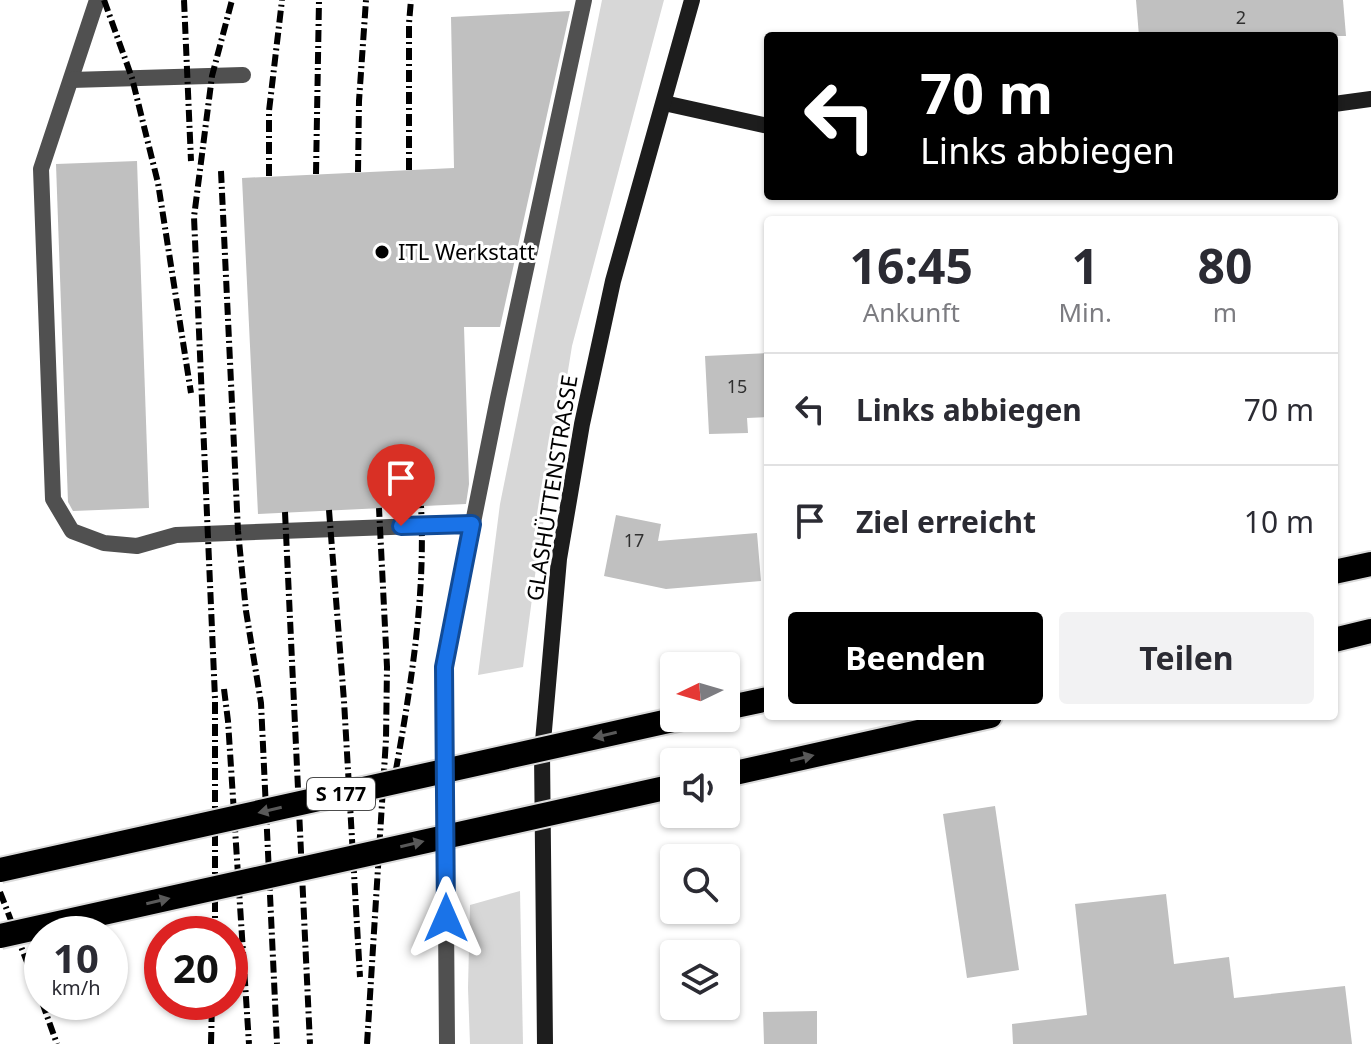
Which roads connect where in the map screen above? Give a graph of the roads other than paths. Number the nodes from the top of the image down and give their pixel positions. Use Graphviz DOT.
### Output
graph roads {
  1 [pos="97,0"];
  2 [pos="584,0"];
  3 [pos="692,0"];
  4 [pos="243,75"];
  5 [pos="71,80"];
  6 [pos="1371,99"];
  7 [pos="664,103"];
  8 [pos="1338,103"];
  9 [pos="764,125"];
  10 [pos="472,524"];
  11 [pos="1371,564"];
  12 [pos="1338,571"];
  13 [pos="1371,631"];
  14 [pos="1338,639"];
  15 [pos="764,700"];
  16 [pos="740,705"];
  17 [pos="972,720"];
  18 [pos="660,723"];
  19 [pos="740,772"];
  20 [pos="660,789"];
  21 [pos="0,870"];
  22 [pos="0,936"];
  23 [pos="447,1044"];
  24 [pos="545,1044"];
  1 -- 5 [label="lane"];
  2 -- 10 [label="lane"];
  3 -- 7 [label="street, GLASHÜTTENSTRASSE"];
  4 -- 5 [label="lane"];
  5 -- 10 [label="lane"];
  6 -- 8 [label="street"];
  7 -- 9 [label="street"];
  7 -- 24 [label="street, GLASHÜTTENSTRASSE"];
  10 -- 23 [label="lane"];
  11 -- 12 [label="highway"];
  13 -- 14 [label="highway"];
  15 -- 16 [label="highway"];
  19 -- 17 [label="highway, one-way"];
  18 -- 21 [label="highway, S 177, one-way, bridge"];
  22 -- 20 [label="highway, one-way, bridge"];
}
